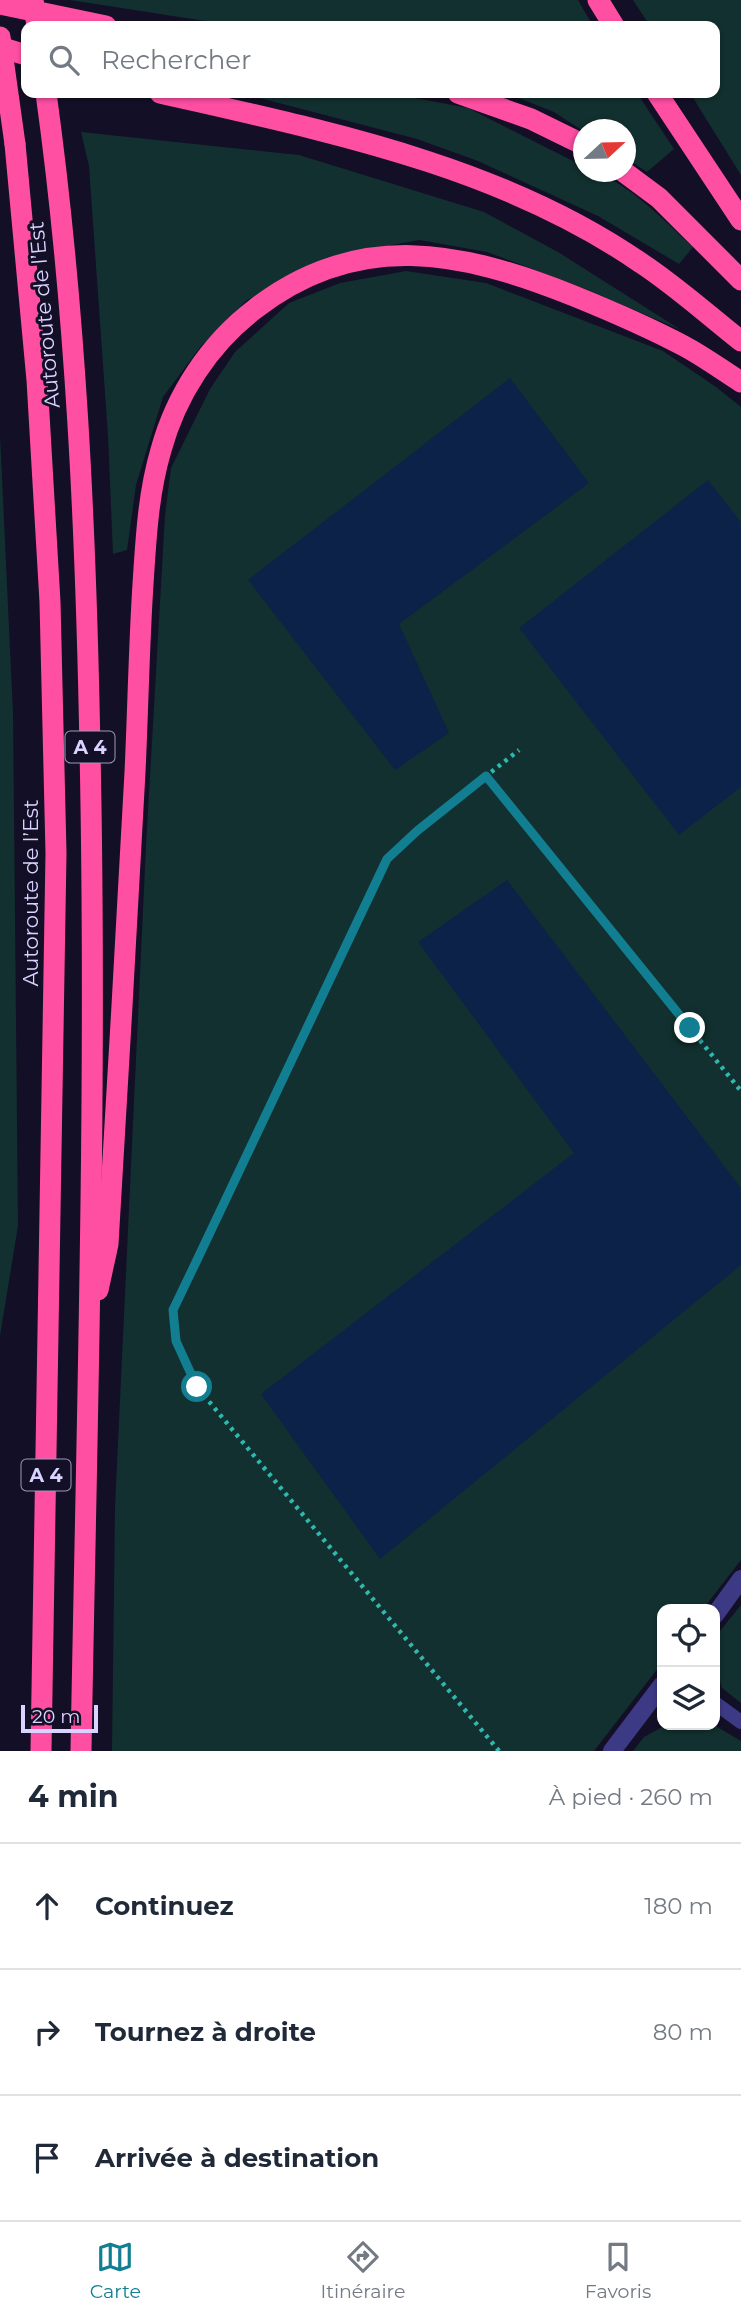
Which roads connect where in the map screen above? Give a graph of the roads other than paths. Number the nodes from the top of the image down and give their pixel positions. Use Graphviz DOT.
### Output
graph roads {
  1 [pos="33,0"];
  2 [pos="598,0"];
  3 [pos="0,4"];
  4 [pos="36,21"];
  5 [pos="82,21"];
  6 [pos="611,21"];
  7 [pos="0,37"];
  8 [pos="0,47"];
  9 [pos="21,53"];
  10 [pos="47,98"];
  11 [pos="182,98"];
  12 [pos="473,98"];
  13 [pos="660,98"];
  14 [pos="573,140"];
  15 [pos="636,181"];
  16 [pos="741,220"];
  17 [pos="741,281"];
  18 [pos="741,341"];
  19 [pos="741,382"];
  20 [pos="88,1340"];
  21 [pos="741,1579"];
  22 [pos="720,1608"];
  23 [pos="657,1692"];
  24 [pos="720,1707"];
  25 [pos="741,1722"];
  26 [pos="41,1751"];
  27 [pos="81,1751"];
  28 [pos="612,1751"];
  1 -- 4 [label="highway, bridge"];
  2 -- 6 [label="highway"];
  3 -- 5 [label="highway"];
  7 -- 26 [label="highway, Autoroute de l’Est / A 4, bridge"];
  8 -- 9 [label="highway"];
  10 -- 20 [label="highway, Autoroute de l’Est / A 4"];
  11 -- 18 [label="highway"];
  12 -- 14 [label="highway"];
  13 -- 16 [label="highway"];
  15 -- 17 [label="highway"];
  19 -- 20 [label="highway"];
  20 -- 27 [label="highway, Autoroute de l’Est / A 4"];
  21 -- 22 [label="street"];
  23 -- 28 [label="street"];
  24 -- 25 [label="lane"];
}
